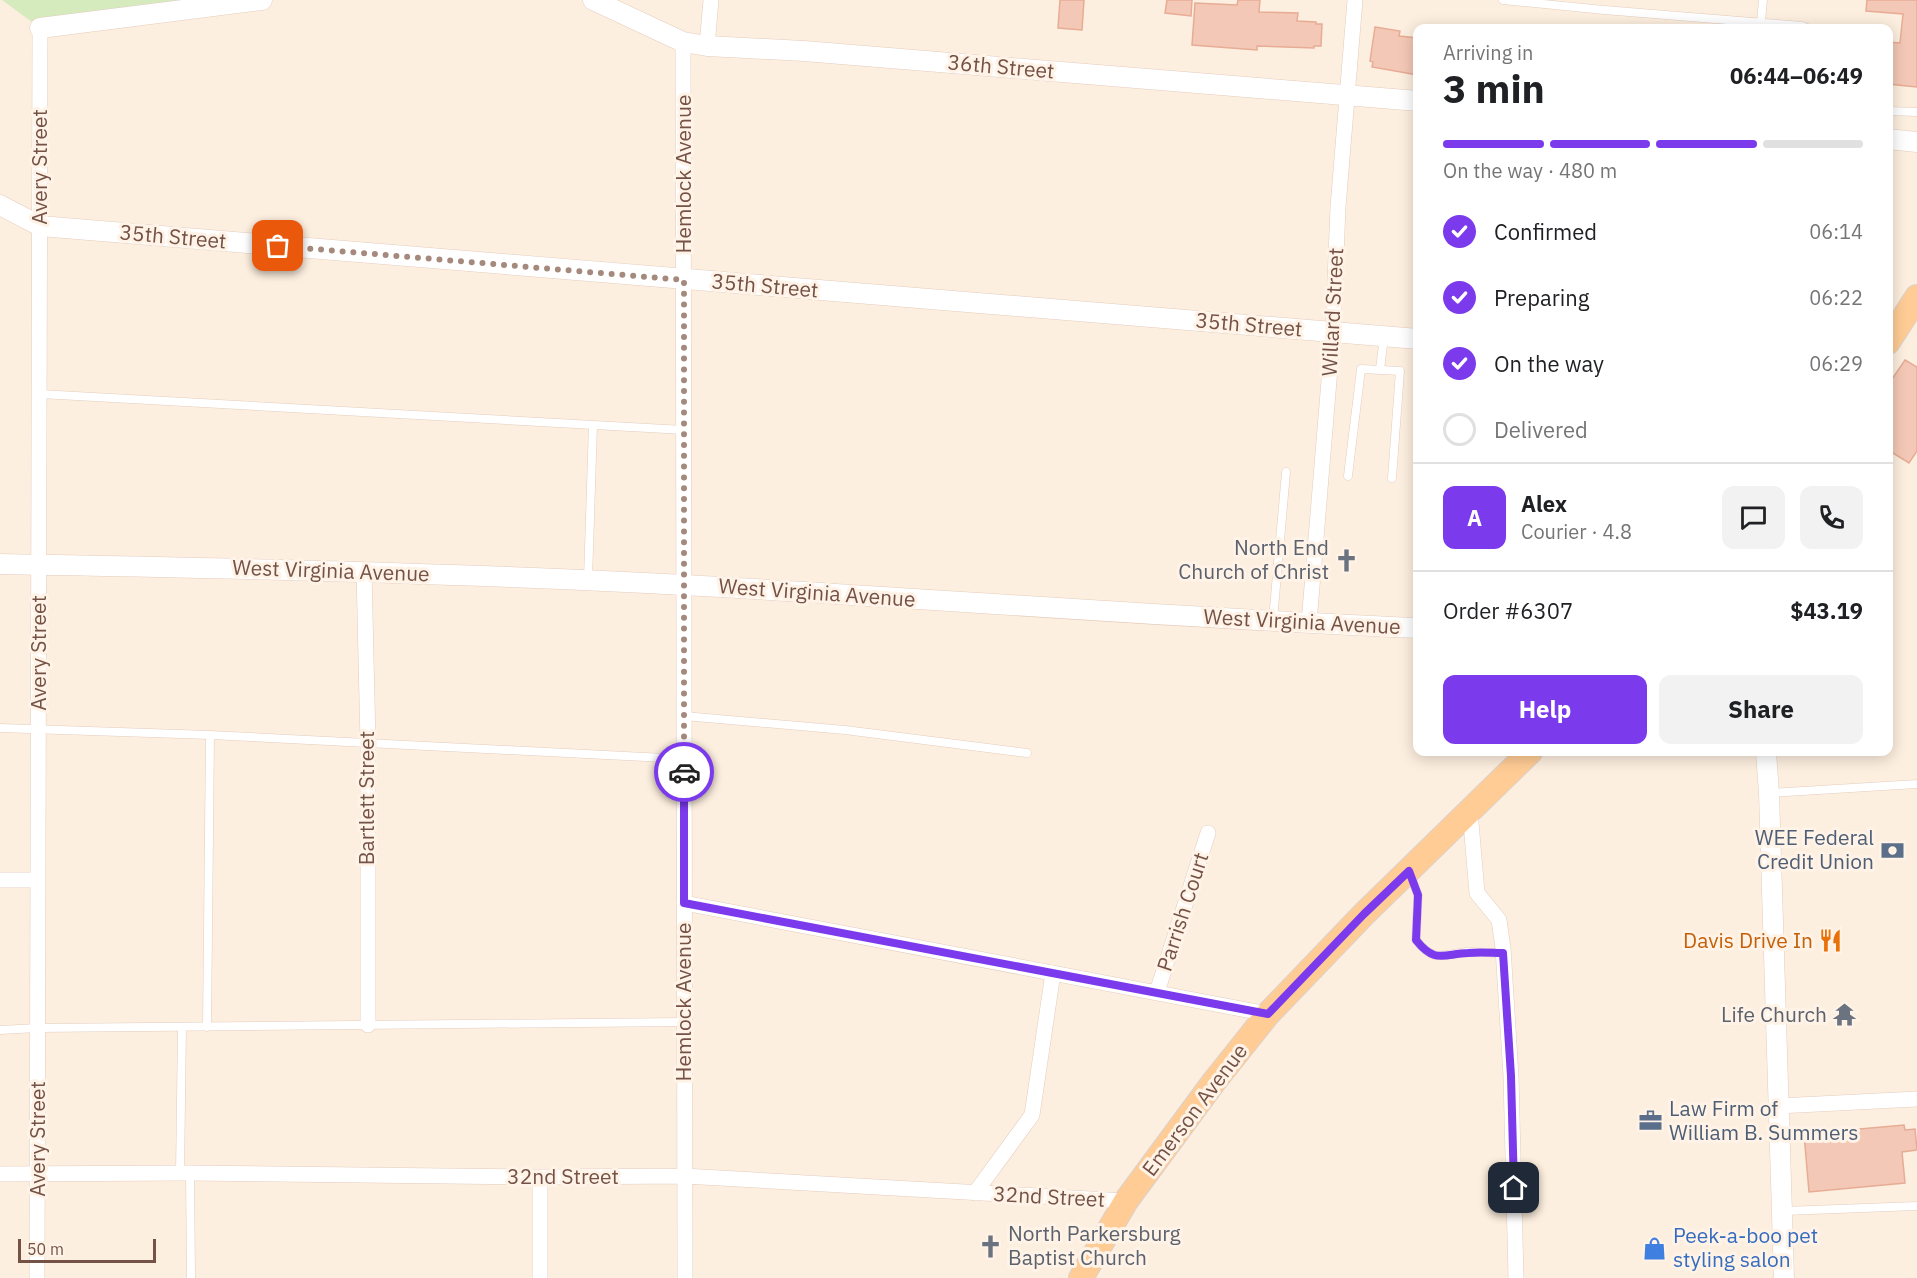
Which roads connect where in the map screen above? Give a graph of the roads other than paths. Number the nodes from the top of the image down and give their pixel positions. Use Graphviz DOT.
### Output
graph roads {
  1 [pos="262,0"];
  2 [pos="593,0"];
  3 [pos="711,0"];
  4 [pos="1355,0"];
  5 [pos="1503,0"];
  6 [pos="1763,0"];
  7 [pos="1761,22"];
  8 [pos="1782,24"];
  9 [pos="40,28"];
  10 [pos="683,42"];
  11 [pos="707,46"];
  12 [pos="1348,95"];
  13 [pos="1413,101"];
  14 [pos="1893,111"];
  15 [pos="1917,112"];
  16 [pos="1893,140"];
  17 [pos="1917,142"];
  18 [pos="0,205"];
  19 [pos="40,226"];
  20 [pos="684,280"];
  21 [pos="1917,297"];
  22 [pos="1333,332"];
  23 [pos="1893,334"];
  24 [pos="1384,336"];
  25 [pos="1413,339"];
  26 [pos="1380,370"];
  27 [pos="40,394"];
  28 [pos="593,424"];
  29 [pos="684,430"];
  30 [pos="1286,472"];
  31 [pos="1348,476"];
  32 [pos="1392,478"];
  33 [pos="0,564"];
  34 [pos="39,565"];
  35 [pos="364,571"];
  36 [pos="588,581"];
  37 [pos="684,585"];
  38 [pos="1273,622"];
  39 [pos="1309,623"];
  40 [pos="1413,628"];
  41 [pos="684,716"];
  42 [pos="0,728"];
  43 [pos="39,728"];
  44 [pos="210,735"];
  45 [pos="368,743"];
  46 [pos="1027,753"];
  47 [pos="1526,756"];
  48 [pos="1767,756"];
  49 [pos="684,759"];
  50 [pos="1917,784"];
  51 [pos="1769,793"];
  52 [pos="1470,812"];
  53 [pos="1208,833"];
  54 [pos="1409,871"];
  55 [pos="0,880"];
  56 [pos="38,880"];
  57 [pos="684,903"];
  58 [pos="1503,953"];
  59 [pos="1053,973"];
  60 [pos="1157,992"];
  61 [pos="1268,1014"];
  62 [pos="684,1022"];
  63 [pos="368,1025"];
  64 [pos="183,1027"];
  65 [pos="207,1027"];
  66 [pos="38,1028"];
  67 [pos="0,1030"];
  68 [pos="1917,1099"];
  69 [pos="1778,1106"];
  70 [pos="185,1173"];
  71 [pos="0,1174"];
  72 [pos="38,1174"];
  73 [pos="684,1176"];
  74 [pos="540,1177"];
  75 [pos="975,1193"];
  76 [pos="1126,1201"];
  77 [pos="1917,1206"];
  78 [pos="1781,1211"];
  79 [pos="37,1278"];
  80 [pos="191,1278"];
  81 [pos="540,1278"];
  82 [pos="685,1278"];
  83 [pos="1081,1278"];
  84 [pos="1516,1278"];
  85 [pos="1784,1278"];
  1 -- 9 [label="street"];
  2 -- 10 [label="street, 36th Street"];
  3 -- 11 [label="street"];
  4 -- 12 [label="street, Willard Street"];
  5 -- 7 [label="lane"];
  6 -- 7 [label="lane"];
  7 -- 8 [label="lane"];
  9 -- 19 [label="street, Avery Street"];
  10 -- 11 [label="street, 36th Street"];
  10 -- 20 [label="street, Hemlock Avenue"];
  11 -- 12 [label="street, 36th Street"];
  12 -- 13 [label="street, 36th Street"];
  12 -- 22 [label="street, Willard Street"];
  14 -- 15 [label="lane"];
  16 -- 17 [label="street"];
  18 -- 19 [label="street"];
  19 -- 20 [label="street, 35th Street"];
  19 -- 27 [label="street, Avery Street"];
  20 -- 22 [label="street, 35th Street"];
  20 -- 29 [label="street, Hemlock Avenue"];
  21 -- 23 [label="main road"];
  22 -- 24 [label="street, 35th Street"];
  22 -- 39 [label="street, Willard Street"];
  24 -- 25 [label="street, 35th Street"];
  24 -- 26 [label="lane"];
  26 -- 31 [label="lane"];
  26 -- 32 [label="lane"];
  27 -- 28 [label="lane"];
  27 -- 34 [label="street, Avery Street"];
  28 -- 29 [label="lane"];
  28 -- 36 [label="lane"];
  29 -- 37 [label="street, Hemlock Avenue"];
  30 -- 38 [label="lane"];
  33 -- 34 [label="street, West Virginia Avenue"];
  34 -- 35 [label="street, West Virginia Avenue"];
  34 -- 43 [label="street, Avery Street"];
  35 -- 36 [label="street, West Virginia Avenue"];
  35 -- 45 [label="street, Bartlett Street"];
  36 -- 37 [label="street, West Virginia Avenue"];
  37 -- 38 [label="street, West Virginia Avenue"];
  37 -- 41 [label="street, Hemlock Avenue"];
  38 -- 39 [label="street, West Virginia Avenue"];
  39 -- 40 [label="street, West Virginia Avenue"];
  41 -- 46 [label="lane"];
  41 -- 49 [label="street, Hemlock Avenue"];
  42 -- 43 [label="lane"];
  43 -- 44 [label="lane"];
  43 -- 56 [label="street, Avery Street"];
  44 -- 45 [label="lane"];
  44 -- 65 [label="lane"];
  45 -- 49 [label="lane"];
  45 -- 63 [label="street, Bartlett Street"];
  47 -- 52 [label="main road, Emerson Avenue"];
  48 -- 51 [label="street"];
  49 -- 57 [label="street, Hemlock Avenue"];
  50 -- 51 [label="lane"];
  51 -- 69 [label="street"];
  52 -- 54 [label="main road, Emerson Avenue"];
  52 -- 58 [label="street"];
  53 -- 60 [label="street, Parrish Court"];
  54 -- 58 [label="lane"];
  54 -- 61 [label="main road, Emerson Avenue"];
  55 -- 56 [label="street"];
  56 -- 66 [label="street, Avery Street"];
  57 -- 59 [label="street"];
  57 -- 62 [label="street, Hemlock Avenue"];
  58 -- 84 [label="street"];
  59 -- 60 [label="street"];
  59 -- 75 [label="street"];
  60 -- 61 [label="street"];
  61 -- 76 [label="main road, Emerson Avenue"];
  62 -- 63 [label="lane"];
  62 -- 73 [label="street, Hemlock Avenue"];
  63 -- 65 [label="lane"];
  64 -- 65 [label="lane"];
  64 -- 66 [label="lane"];
  64 -- 70 [label="lane"];
  66 -- 67 [label="lane"];
  66 -- 72 [label="street, Avery Street"];
  68 -- 69 [label="street"];
  69 -- 78 [label="street"];
  70 -- 72 [label="street, 32nd Street"];
  70 -- 74 [label="street, 32nd Street"];
  70 -- 80 [label="lane"];
  71 -- 72 [label="street, 32nd Street"];
  72 -- 79 [label="street, Avery Street"];
  73 -- 74 [label="street, 32nd Street"];
  73 -- 75 [label="street, 32nd Street"];
  73 -- 82 [label="street, Hemlock Avenue"];
  74 -- 81 [label="street"];
  75 -- 76 [label="street, 32nd Street"];
  76 -- 83 [label="main road, Emerson Avenue"];
  77 -- 78 [label="lane"];
  78 -- 85 [label="street"];
}
